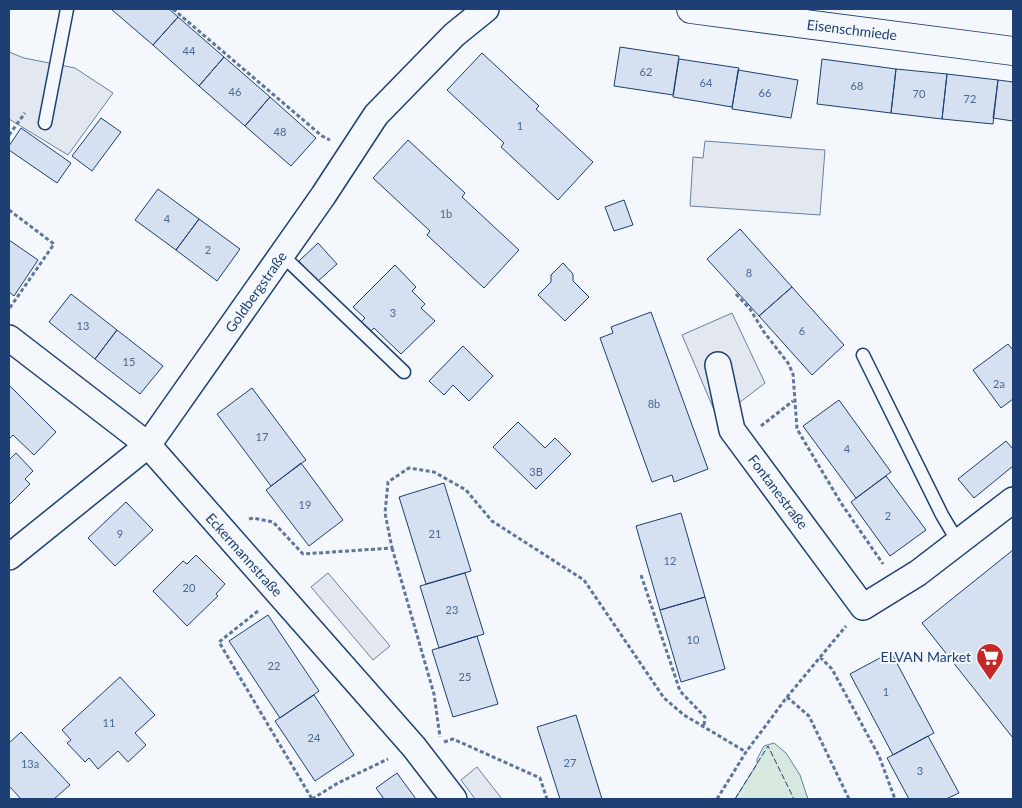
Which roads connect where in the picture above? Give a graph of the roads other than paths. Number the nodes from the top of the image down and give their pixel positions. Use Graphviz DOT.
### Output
graph roads {
  1 [pos="68,9"];
  2 [pos="486,9"];
  3 [pos="691,9"];
  4 [pos="1013,51"];
  5 [pos="45,123"];
  6 [pos="282,255"];
  7 [pos="9,338"];
  8 [pos="862,355"];
  9 [pos="718,365"];
  10 [pos="404,372"];
  11 [pos="148,445"];
  12 [pos="1013,500"];
  13 [pos="958,542"];
  14 [pos="9,557"];
  15 [pos="454,799"];
  1 -- 5 [label="lane"];
  2 -- 6 [label="street, Goldbergstraße"];
  3 -- 4 [label="street, Eisenschmiede"];
  6 -- 10 [label="lane"];
  6 -- 11 [label="street, Goldbergstraße"];
  7 -- 11 [label="street, Eckermannstraße"];
  8 -- 13 [label="lane"];
  9 -- 13 [label="street, Fontanestraße"];
  11 -- 14 [label="street, Goldbergstraße"];
  11 -- 15 [label="street, Eckermannstraße"];
  12 -- 13 [label="street"];
}
